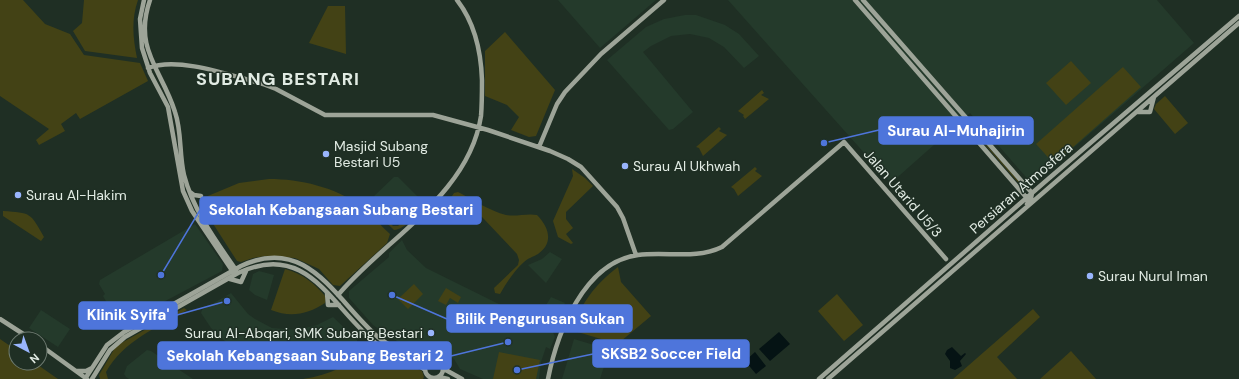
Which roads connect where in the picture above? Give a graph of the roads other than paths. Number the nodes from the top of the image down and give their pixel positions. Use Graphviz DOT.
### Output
graph roads {
  1 [pos="144,0"];
  2 [pos="150,0"];
  3 [pos="457,0"];
  4 [pos="664,0"];
  5 [pos="855,0"];
  6 [pos="863,0"];
  7 [pos="1239,16"];
  8 [pos="1239,23"];
  9 [pos="149,56"];
  10 [pos="162,65"];
  11 [pos="151,67"];
  12 [pos="156,71"];
  13 [pos="1156,94"];
  14 [pos="1135,112"];
  15 [pos="480,116"];
  16 [pos="469,124"];
  17 [pos="478,127"];
  18 [pos="488,130"];
  19 [pos="544,136"];
  20 [pos="475,138"];
  21 [pos="530,145"];
  22 [pos="539,147"];
  23 [pos="550,151"];
  24 [pos="1059,178"];
  25 [pos="189,190"];
  26 [pos="1030,196"];
  27 [pos="196,208"];
  28 [pos="1001,219"];
  29 [pos="1011,219"];
  30 [pos="984,244"];
  31 [pos="633,245"];
  32 [pos="645,254"];
  33 [pos="636,255"];
  34 [pos="626,258"];
  35 [pos="946,259"];
  36 [pos="956,259"];
  37 [pos="228,262"];
  38 [pos="241,266"];
  39 [pos="247,269"];
  40 [pos="944,270"];
  41 [pos="235,272"];
  42 [pos="226,274"];
  43 [pos="230,279"];
  44 [pos="331,287"];
  45 [pos="344,288"];
  46 [pos="926,290"];
  47 [pos="327,293"];
  48 [pos="338,296"];
  49 [pos="344,302"];
  50 [pos="339,305"];
  51 [pos="0,319"];
  52 [pos="19,331"];
  53 [pos="48,351"];
  54 [pos="428,362"];
  55 [pos="92,368"];
  56 [pos="444,369"];
  57 [pos="425,370"];
  58 [pos="76,372"];
  59 [pos="96,377"];
  60 [pos="439,377"];
  61 [pos="431,378"];
  62 [pos="85,379"];
  63 [pos="92,379"];
  64 [pos="448,379"];
  65 [pos="462,379"];
  66 [pos="548,379"];
  67 [pos="819,379"];
  68 [pos="828,379"];
  1 -- 11 [label="street"];
  2 -- 9 [label="street"];
  3 -- 15 [label="street"];
  4 -- 19 [label="street"];
  5 -- 26 [label="street"];
  6 -- 26 [label="street"];
  7 -- 26 [label="street, Persiaran Atmosfera"];
  8 -- 13 [label="street, Persiaran Atmosfera"];
  9 -- 10 [label="street"];
  9 -- 11 [label="street"];
  10 -- 11 [label="street"];
  10 -- 12 [label="street"];
  10 -- 16 [label="street"];
  11 -- 12 [label="street"];
  11 -- 37 [label="street"];
  12 -- 25 [label="street"];
  13 -- 14 [label="street, Persiaran Atmosfera"];
  13 -- 14 [label="street"];
  14 -- 24 [label="street, Persiaran Atmosfera"];
  15 -- 16 [label="street"];
  15 -- 17 [label="street"];
  15 -- 18 [label="street"];
  16 -- 17 [label="street"];
  16 -- 20 [label="street"];
  17 -- 18 [label="street"];
  17 -- 20 [label="street"];
  18 -- 20 [label="street"];
  18 -- 21 [label="street"];
  19 -- 21 [label="street"];
  19 -- 22 [label="street"];
  19 -- 23 [label="street"];
  20 -- 45 [label="street"];
  21 -- 22 [label="street"];
  22 -- 23 [label="street"];
  23 -- 31 [label="street"];
  24 -- 26 [label="street"];
  24 -- 29 [label="street, Persiaran Atmosfera"];
  25 -- 27 [label="street"];
  25 -- 27 [label="street"];
  26 -- 28 [label="street, Persiaran Atmosfera"];
  26 -- 29 [label="street"];
  27 -- 37 [label="street"];
  28 -- 30 [label="street"];
  28 -- 36 [label="street, Persiaran Atmosfera"];
  29 -- 30 [label="street, Persiaran Atmosfera"];
  30 -- 46 [label="street, Persiaran Atmosfera"];
  31 -- 32 [label="street"];
  31 -- 33 [label="street"];
  31 -- 34 [label="street"];
  32 -- 33 [label="street"];
  32 -- 35 [label="street, Jalan Utarid U5/3"];
  33 -- 34 [label="street"];
  34 -- 66 [label="street"];
  35 -- 36 [label="street"];
  35 -- 40 [label="street"];
  36 -- 40 [label="street, Persiaran Atmosfera"];
  37 -- 38 [label="street"];
  37 -- 41 [label="street"];
  37 -- 42 [label="street"];
  38 -- 41 [label="street"];
  38 -- 44 [label="street"];
  39 -- 41 [label="street"];
  39 -- 43 [label="street"];
  39 -- 47 [label="street"];
  40 -- 46 [label="street, Persiaran Atmosfera"];
  41 -- 42 [label="street"];
  41 -- 43 [label="street"];
  42 -- 55 [label="street"];
  43 -- 59 [label="street"];
  44 -- 45 [label="street"];
  44 -- 48 [label="street"];
  45 -- 48 [label="street"];
  45 -- 49 [label="street"];
  46 -- 67 [label="street, Persiaran Atmosfera"];
  46 -- 68 [label="street, Persiaran Atmosfera"];
  47 -- 50 [label="street"];
  47 -- 50 [label="street"];
  48 -- 49 [label="street"];
  49 -- 54 [label="street"];
  50 -- 57 [label="street"];
  51 -- 52 [label="street"];
  53 -- 58 [label="street"];
  54 -- 56 [label="street"];
  54 -- 57 [label="street"];
  55 -- 58 [label="street"];
  55 -- 62 [label="street"];
  56 -- 60 [label="street"];
  56 -- 65 [label="street"];
  57 -- 61 [label="street"];
  58 -- 62 [label="street"];
  59 -- 63 [label="street"];
  60 -- 61 [label="street"];
  60 -- 64 [label="street"];
}
